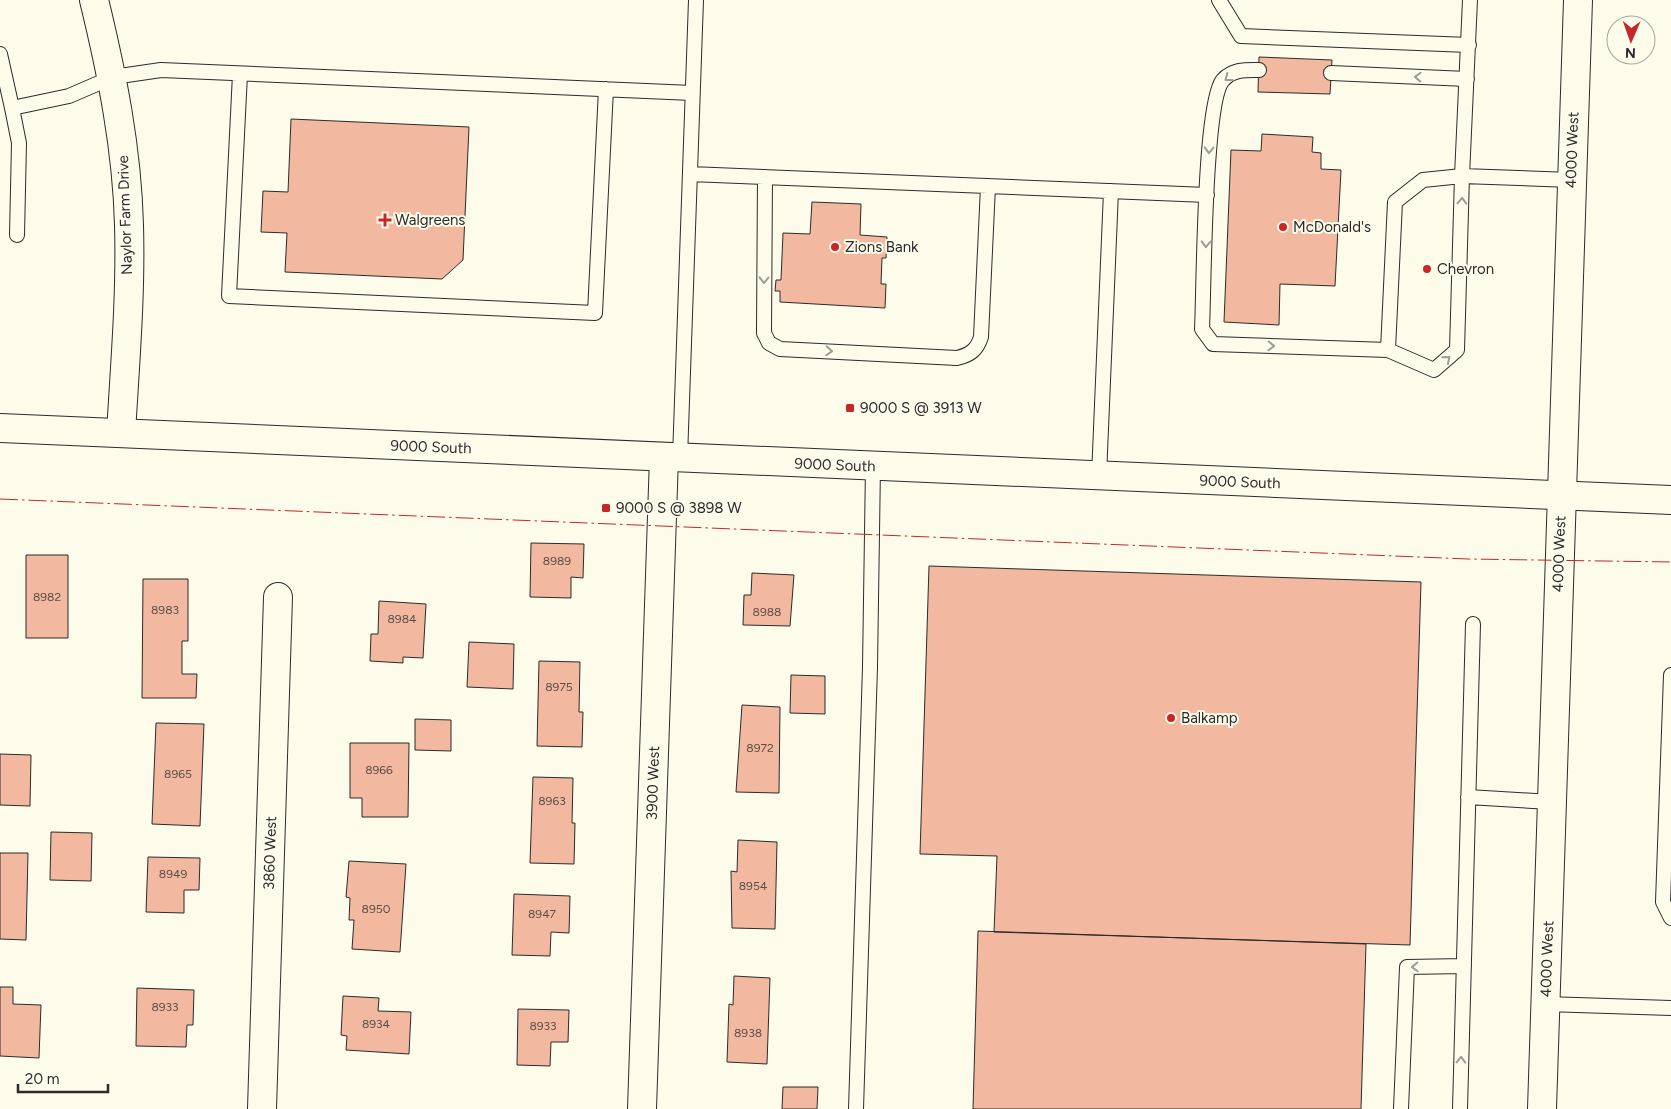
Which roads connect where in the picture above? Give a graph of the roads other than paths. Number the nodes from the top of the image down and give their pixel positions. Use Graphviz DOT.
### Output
graph roads {
  1 [pos="94,0"];
  2 [pos="696,0"];
  3 [pos="1219,0"];
  4 [pos="1470,0"];
  5 [pos="1578,0"];
  6 [pos="1469,45"];
  7 [pos="0,54"];
  8 [pos="1259,70"];
  9 [pos="1331,73"];
  10 [pos="240,74"];
  11 [pos="113,77"];
  12 [pos="1467,79"];
  13 [pos="606,89"];
  14 [pos="692,93"];
  15 [pos="12,108"];
  16 [pos="690,174"];
  17 [pos="1462,176"];
  18 [pos="765,177"];
  19 [pos="1571,180"];
  20 [pos="988,186"];
  21 [pos="1111,191"];
  22 [pos="1208,195"];
  23 [pos="17,235"];
  24 [pos="1388,350"];
  25 [pos="0,428"];
  26 [pos="121,433"];
  27 [pos="672,457"];
  28 [pos="873,466"];
  29 [pos="1099,476"];
  30 [pos="1561,496"];
  31 [pos="1671,500"];
  32 [pos="278,597"];
  33 [pos="1473,624"];
  34 [pos="1671,675"];
  35 [pos="1468,798"];
  36 [pos="1551,802"];
  37 [pos="1671,918"];
  38 [pos="1464,966"];
  39 [pos="1545,1004"];
  40 [pos="1671,1008"];
  41 [pos="262,1109"];
  42 [pos="642,1109"];
  43 [pos="856,1109"];
  44 [pos="1406,1109"];
  45 [pos="1460,1109"];
  46 [pos="1542,1109"];
  1 -- 11 [label="main road, Naylor Farm Drive"];
  2 -- 14 [label="lane"];
  3 -- 6 [label="lane"];
  4 -- 6 [label="lane"];
  5 -- 19 [label="main road, 4000 West"];
  6 -- 12 [label="lane"];
  7 -- 15 [label="lane"];
  8 -- 22 [label="lane, one-way"];
  12 -- 9 [label="lane, one-way"];
  10 -- 11 [label="lane"];
  10 -- 13 [label="lane"];
  10 -- 13 [label="lane"];
  11 -- 15 [label="lane"];
  11 -- 26 [label="main road, Naylor Farm Drive"];
  12 -- 17 [label="lane"];
  13 -- 14 [label="lane"];
  14 -- 16 [label="lane"];
  15 -- 23 [label="lane"];
  16 -- 18 [label="lane"];
  16 -- 27 [label="lane"];
  17 -- 19 [label="lane"];
  17 -- 24 [label="lane"];
  24 -- 17 [label="lane, one-way"];
  18 -- 20 [label="lane"];
  18 -- 20 [label="lane, one-way"];
  19 -- 30 [label="main road, 4000 West"];
  20 -- 21 [label="lane"];
  21 -- 22 [label="lane"];
  21 -- 29 [label="lane"];
  22 -- 24 [label="lane, one-way"];
  25 -- 26 [label="main road, 9000 South"];
  26 -- 27 [label="main road, 9000 South"];
  27 -- 28 [label="main road, 9000 South"];
  27 -- 42 [label="main road, 3900 West"];
  28 -- 29 [label="main road, 9000 South"];
  28 -- 43 [label="lane"];
  29 -- 30 [label="main road, 9000 South"];
  30 -- 31 [label="main road, 9000 South"];
  30 -- 36 [label="main road, 4000 West"];
  32 -- 41 [label="main road, 3860 West"];
  33 -- 35 [label="lane"];
  34 -- 37 [label="lane"];
  35 -- 36 [label="lane"];
  35 -- 38 [label="lane"];
  36 -- 39 [label="main road, 4000 West"];
  38 -- 44 [label="lane, one-way"];
  45 -- 38 [label="lane, one-way"];
  39 -- 40 [label="lane"];
  39 -- 46 [label="main road, 4000 West"];
}
